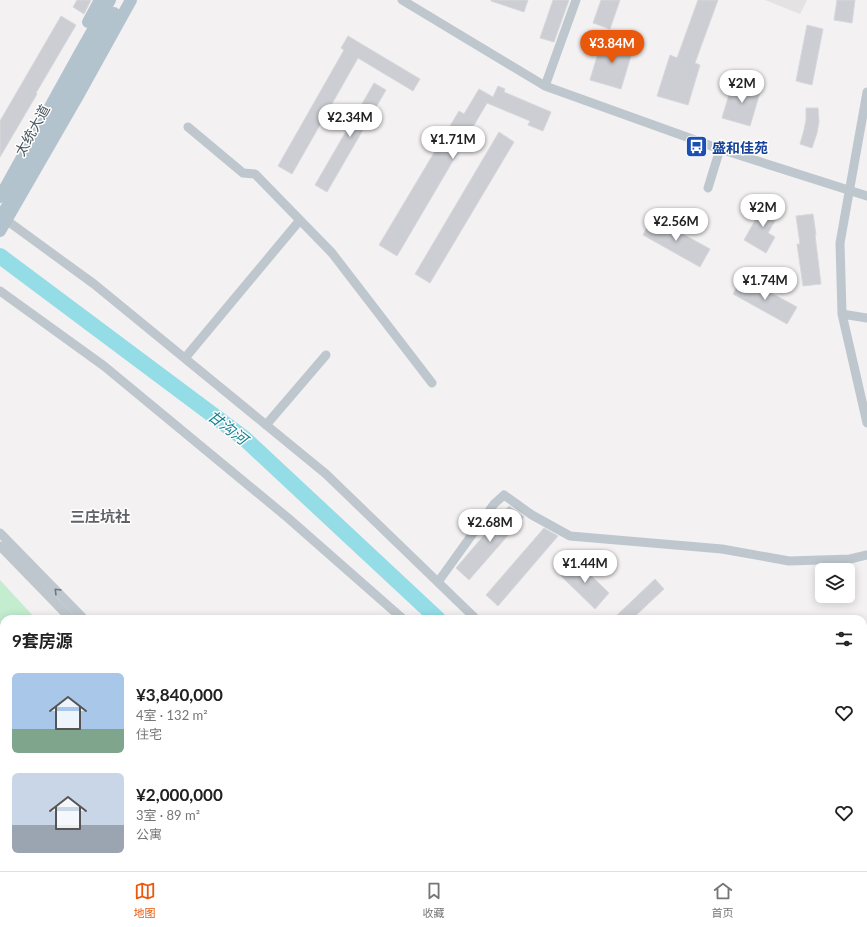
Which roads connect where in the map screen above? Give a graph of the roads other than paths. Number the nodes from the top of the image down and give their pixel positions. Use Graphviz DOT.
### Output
graph roads {
  1 [pos="100,0"];
  2 [pos="110,0"];
  3 [pos="122,0"];
  4 [pos="131,0"];
  5 [pos="402,0"];
  6 [pos="576,0"];
  7 [pos="85,53"];
  8 [pos="545,86"];
  9 [pos="867,92"];
  10 [pos="188,127"];
  11 [pos="720,148"];
  12 [pos="0,180"];
  13 [pos="708,188"];
  14 [pos="850,191"];
  15 [pos="867,196"];
  16 [pos="0,197"];
  17 [pos="2,218"];
  18 [pos="300,220"];
  19 [pos="0,231"];
  20 [pos="0,292"];
  21 [pos="842,314"];
  22 [pos="867,318"];
  23 [pos="326,355"];
  24 [pos="185,358"];
  25 [pos="432,383"];
  26 [pos="867,423"];
  27 [pos="266,425"];
  28 [pos="0,533"];
  29 [pos="0,546"];
  30 [pos="867,555"];
  31 [pos="438,582"];
  32 [pos="67,615"];
  33 [pos="80,615"];
  34 [pos="398,615"];
  35 [pos="472,615"];
  1 -- 12 [label="main road"];
  2 -- 7 [label="main road"];
  3 -- 7 [label="main road"];
  4 -- 17 [label="main road"];
  5 -- 8 [label="street"];
  6 -- 8 [label="street"];
  7 -- 16 [label="main road, 太统大道"];
  7 -- 17 [label="main road, 太统大道, bridge"];
  8 -- 11 [label="street"];
  9 -- 14 [label="street"];
  10 -- 18 [label="street"];
  11 -- 13 [label="street"];
  11 -- 14 [label="street"];
  14 -- 15 [label="street"];
  14 -- 21 [label="street"];
  17 -- 19 [label="main road"];
  17 -- 24 [label="street"];
  18 -- 24 [label="street"];
  18 -- 25 [label="street"];
  20 -- 34 [label="street"];
  21 -- 22 [label="street"];
  21 -- 26 [label="street"];
  23 -- 27 [label="street"];
  24 -- 27 [label="street"];
  27 -- 31 [label="street"];
  33 -- 28 [label="street, one-way"];
  29 -- 32 [label="street"];
  30 -- 31 [label="street"];
  31 -- 35 [label="street"];
}
